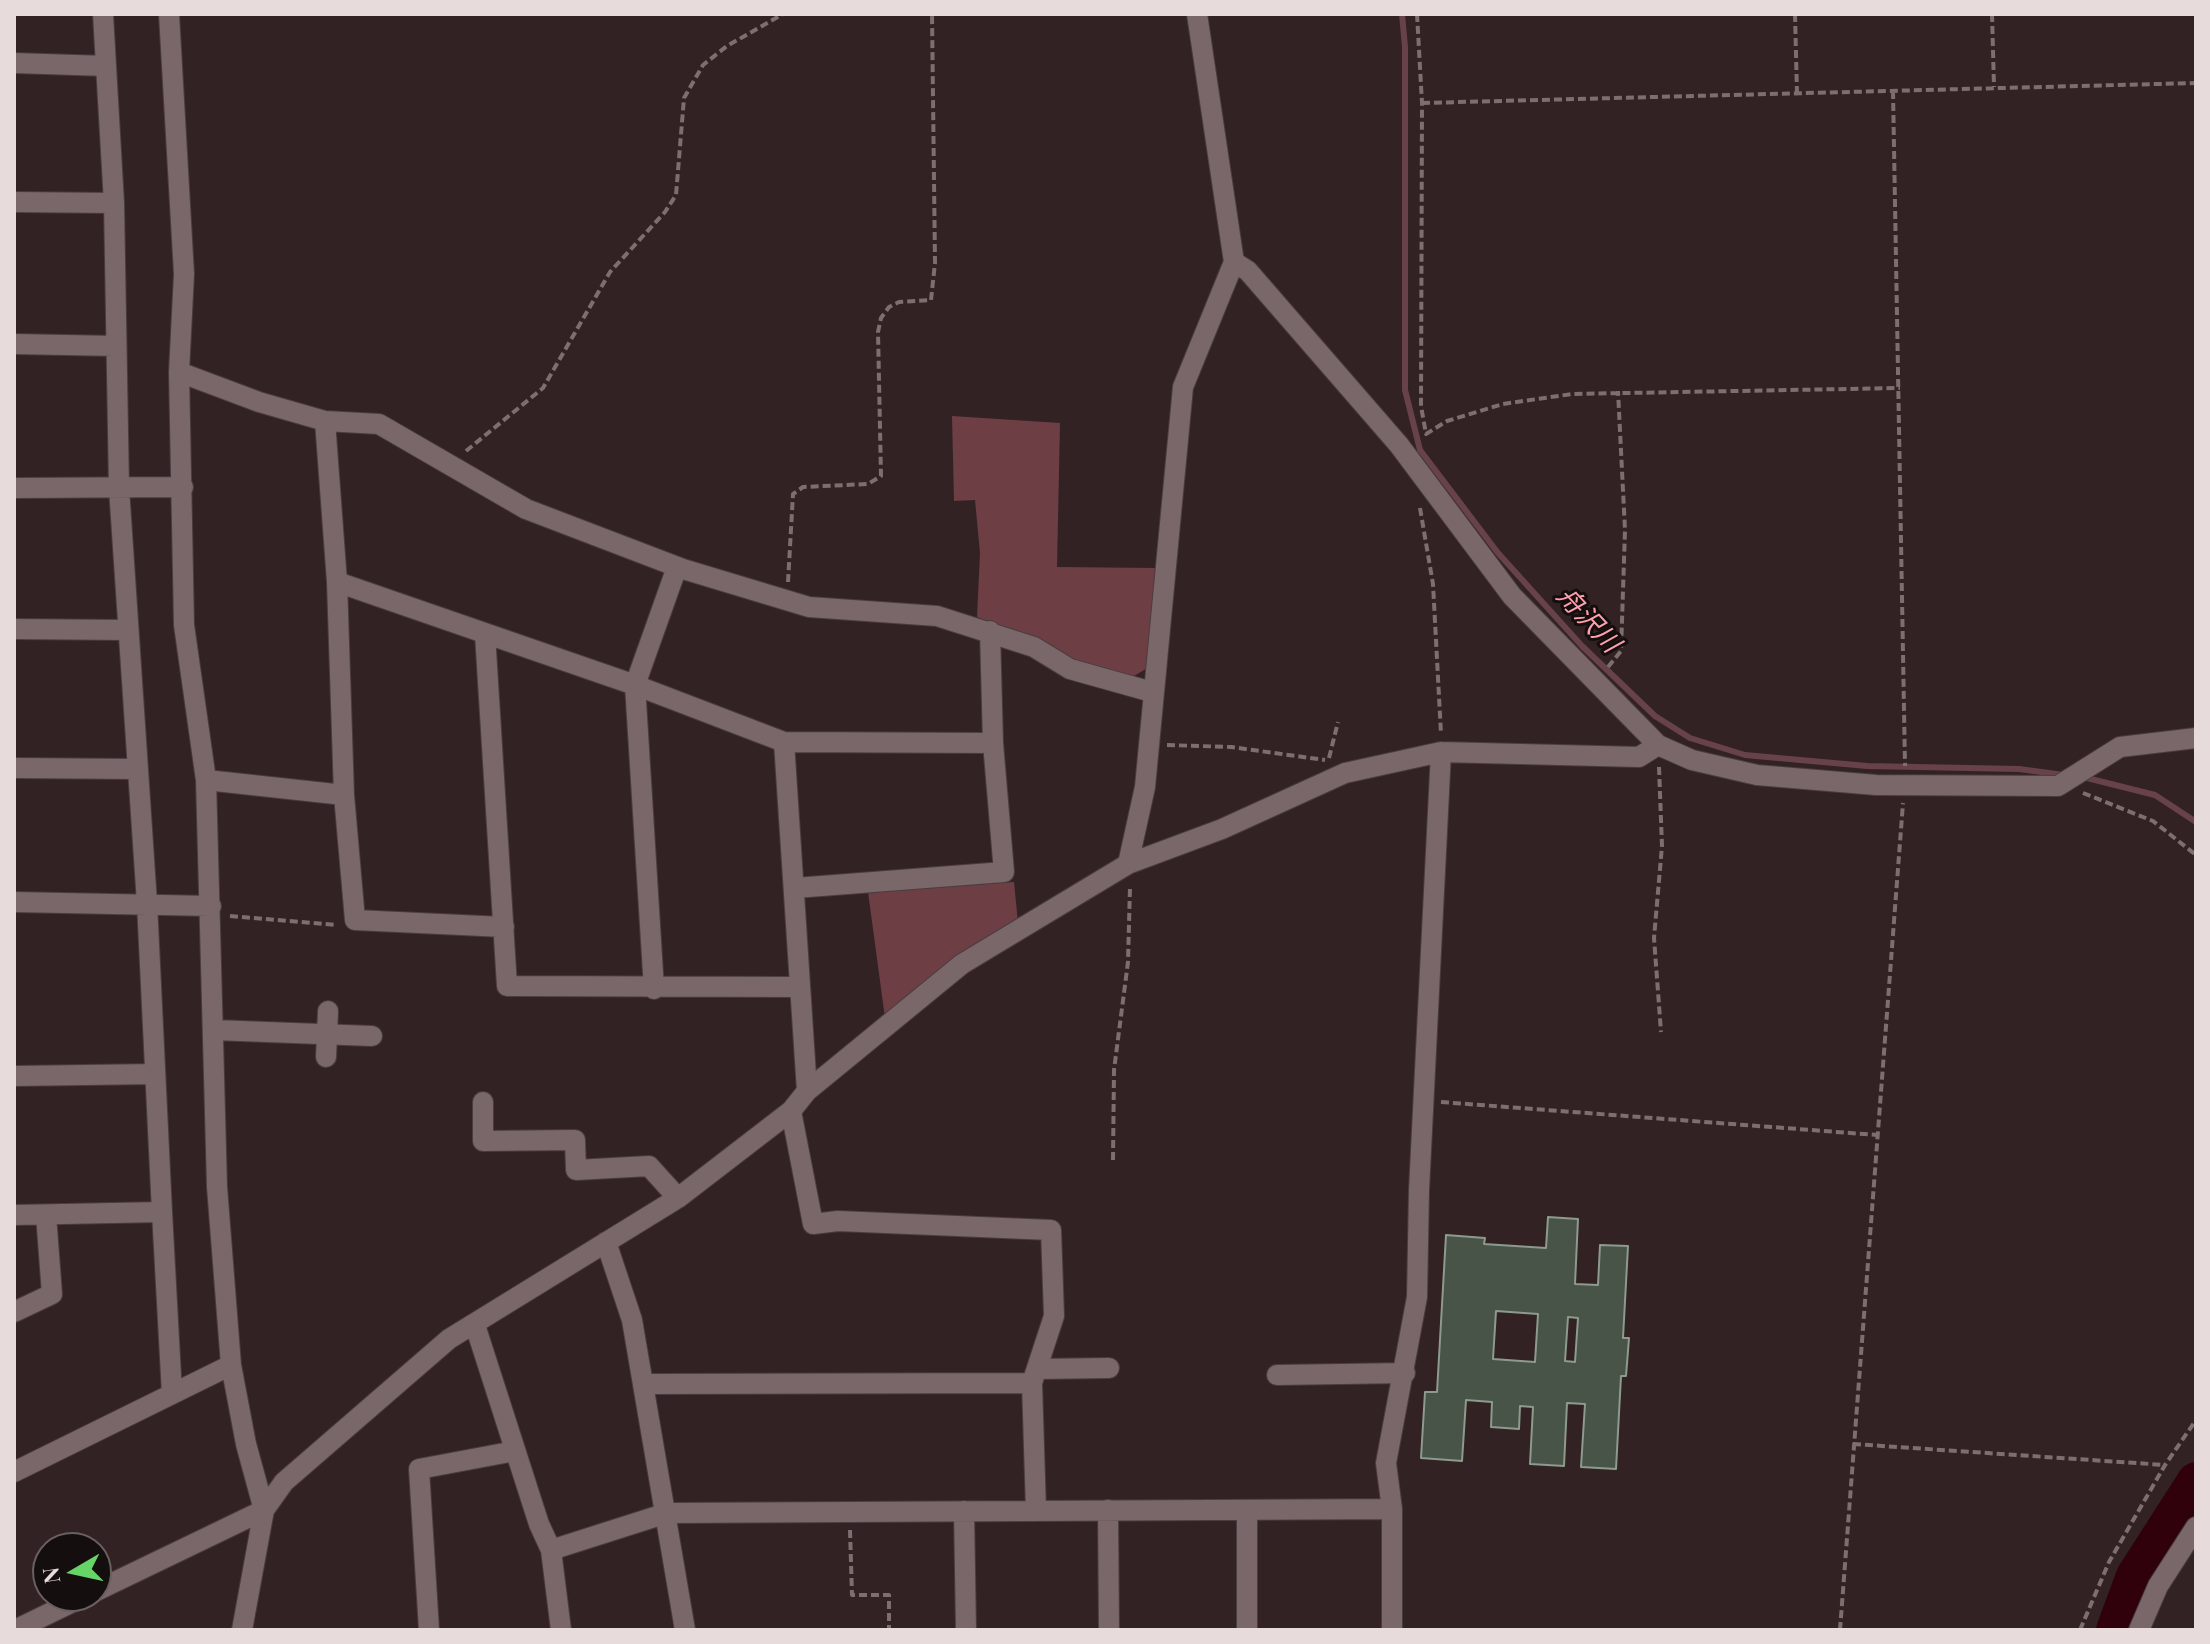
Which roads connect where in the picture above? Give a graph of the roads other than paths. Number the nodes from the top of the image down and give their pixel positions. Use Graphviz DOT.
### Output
graph roads {
  1 [pos="103,14"];
  2 [pos="169,14"];
  3 [pos="1197,14"];
  4 [pos="14,63"];
  5 [pos="106,66"];
  6 [pos="14,202"];
  7 [pos="114,203"];
  8 [pos="1234,262"];
  9 [pos="14,344"];
  10 [pos="116,346"];
  11 [pos="179,372"];
  12 [pos="325,421"];
  13 [pos="183,487"];
  14 [pos="14,488"];
  15 [pos="119,488"];
  16 [pos="677,567"];
  17 [pos="337,582"];
  18 [pos="14,629"];
  19 [pos="127,630"];
  20 [pos="990,631"];
  21 [pos="485,634"];
  22 [pos="635,685"];
  23 [pos="1152,692"];
  24 [pos="2196,738"];
  25 [pos="784,742"];
  26 [pos="993,743"];
  27 [pos="1658,745"];
  28 [pos="1441,752"];
  29 [pos="14,768"];
  30 [pos="137,769"];
  31 [pos="206,780"];
  32 [pos="344,795"];
  33 [pos="1128,864"];
  34 [pos="795,888"];
  35 [pos="14,902"];
  36 [pos="147,903"];
  37 [pos="212,910"];
  38 [pos="504,927"];
  39 [pos="799,987"];
  40 [pos="654,989"];
  41 [pos="328,1011"];
  42 [pos="214,1030"];
  43 [pos="327,1035"];
  44 [pos="372,1036"];
  45 [pos="326,1057"];
  46 [pos="155,1074"];
  47 [pos="14,1076"];
  48 [pos="807,1091"];
  49 [pos="483,1102"];
  50 [pos="791,1111"];
  51 [pos="678,1198"];
  52 [pos="162,1212"];
  53 [pos="14,1215"];
  54 [pos="46,1215"];
  55 [pos="606,1242"];
  56 [pos="14,1312"];
  57 [pos="475,1325"];
  58 [pos="231,1365"];
  59 [pos="1109,1368"];
  60 [pos="1405,1373"];
  61 [pos="1277,1375"];
  62 [pos="1034,1376"];
  63 [pos="644,1384"];
  64 [pos="172,1394"];
  65 [pos="515,1451"];
  66 [pos="14,1472"];
  67 [pos="1392,1509"];
  68 [pos="264,1510"];
  69 [pos="1108,1510"];
  70 [pos="1247,1510"];
  71 [pos="964,1511"];
  72 [pos="1036,1511"];
  73 [pos="667,1513"];
  74 [pos="2196,1527"];
  75 [pos="551,1550"];
  76 [pos="112,1583"];
  77 [pos="52,1612"];
  78 [pos="15,1630"];
  79 [pos="242,1630"];
  80 [pos="429,1630"];
  81 [pos="561,1630"];
  82 [pos="685,1630"];
  83 [pos="966,1630"];
  84 [pos="1109,1630"];
  85 [pos="1247,1630"];
  86 [pos="1392,1630"];
  87 [pos="2139,1630"];
  1 -- 5 [label="street"];
  2 -- 11 [label="street"];
  3 -- 8 [label="street"];
  4 -- 5 [label="street"];
  5 -- 7 [label="street"];
  6 -- 7 [label="street"];
  7 -- 10 [label="street"];
  8 -- 23 [label="street"];
  8 -- 27 [label="street"];
  9 -- 10 [label="street"];
  10 -- 15 [label="street"];
  11 -- 12 [label="street"];
  11 -- 13 [label="street"];
  12 -- 16 [label="street"];
  12 -- 17 [label="street"];
  13 -- 15 [label="street"];
  13 -- 31 [label="street"];
  14 -- 15 [label="street"];
  15 -- 19 [label="street"];
  16 -- 20 [label="street"];
  16 -- 22 [label="street"];
  17 -- 21 [label="street"];
  17 -- 32 [label="street"];
  18 -- 19 [label="street"];
  19 -- 30 [label="street"];
  20 -- 23 [label="street"];
  20 -- 26 [label="street"];
  21 -- 22 [label="street"];
  21 -- 38 [label="street"];
  22 -- 25 [label="street"];
  22 -- 40 [label="street"];
  23 -- 33 [label="street"];
  24 -- 27 [label="street"];
  25 -- 26 [label="street"];
  25 -- 34 [label="street"];
  26 -- 34 [label="street"];
  27 -- 28 [label="street"];
  28 -- 33 [label="street"];
  28 -- 60 [label="street"];
  29 -- 30 [label="street"];
  30 -- 36 [label="street"];
  31 -- 32 [label="street"];
  31 -- 37 [label="street"];
  32 -- 38 [label="street"];
  33 -- 48 [label="street"];
  34 -- 39 [label="street"];
  35 -- 36 [label="street"];
  36 -- 37 [label="street"];
  36 -- 46 [label="street"];
  37 -- 42 [label="street"];
  38 -- 40 [label="street"];
  39 -- 40 [label="street"];
  39 -- 48 [label="street"];
  41 -- 43 [label="street"];
  42 -- 43 [label="street"];
  42 -- 58 [label="street"];
  43 -- 44 [label="street"];
  43 -- 45 [label="street"];
  46 -- 47 [label="street"];
  46 -- 52 [label="street"];
  48 -- 50 [label="street"];
  49 -- 51 [label="street"];
  50 -- 51 [label="street"];
  50 -- 62 [label="street"];
  51 -- 55 [label="street"];
  52 -- 54 [label="street"];
  52 -- 64 [label="street"];
  53 -- 54 [label="street"];
  54 -- 56 [label="street"];
  55 -- 57 [label="street"];
  55 -- 63 [label="street"];
  57 -- 65 [label="street"];
  57 -- 68 [label="street"];
  58 -- 64 [label="street"];
  58 -- 68 [label="street"];
  59 -- 62 [label="street"];
  60 -- 61 [label="street"];
  60 -- 67 [label="street"];
  62 -- 63 [label="street"];
  62 -- 72 [label="street"];
  63 -- 73 [label="street"];
  64 -- 66 [label="street"];
  65 -- 75 [label="street"];
  65 -- 80 [label="street"];
  67 -- 70 [label="street"];
  67 -- 86 [label="street"];
  68 -- 76 [label="street"];
  68 -- 79 [label="street"];
  69 -- 70 [label="street"];
  69 -- 72 [label="street"];
  69 -- 84 [label="street"];
  70 -- 85 [label="street"];
  71 -- 72 [label="street"];
  71 -- 73 [label="street"];
  71 -- 83 [label="street"];
  73 -- 75 [label="street"];
  73 -- 82 [label="street"];
  74 -- 87 [label="street"];
  75 -- 81 [label="street"];
  77 -- 78 [label="street"];
}
